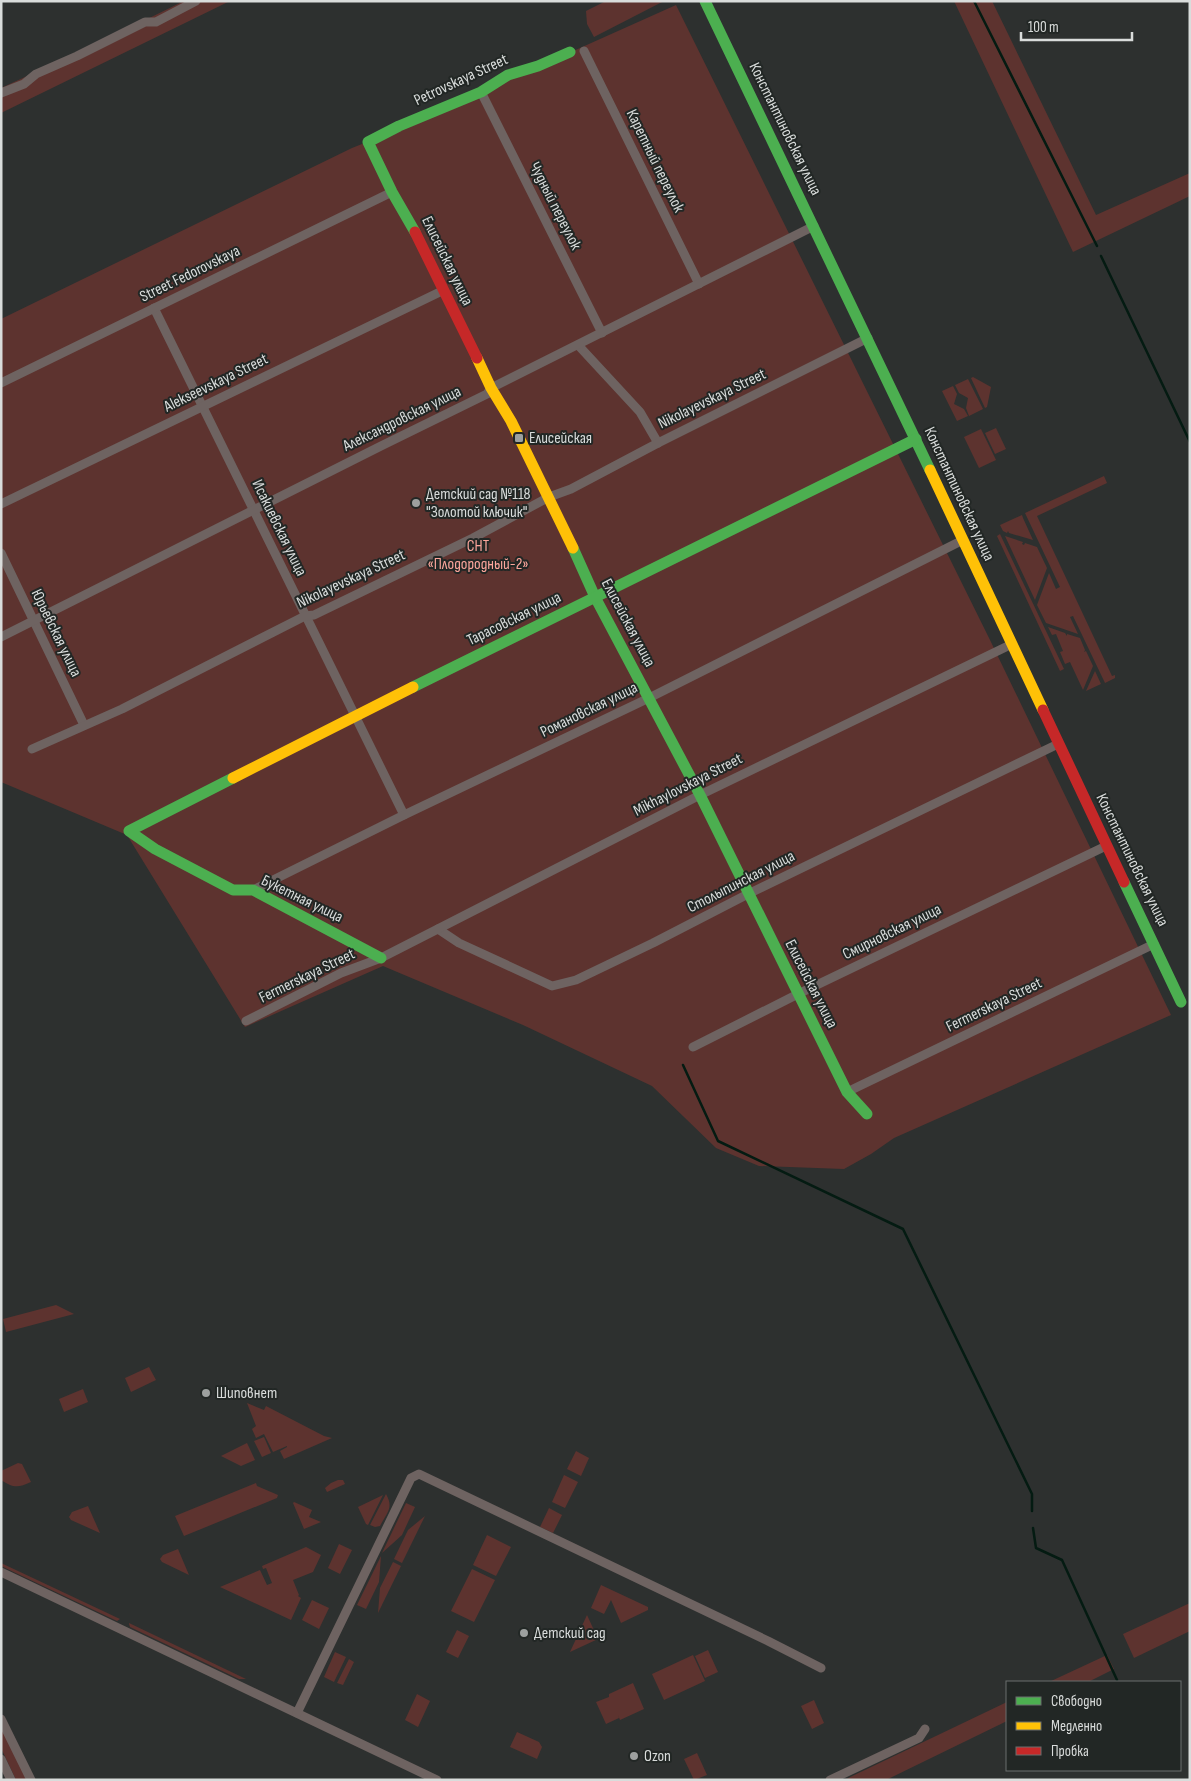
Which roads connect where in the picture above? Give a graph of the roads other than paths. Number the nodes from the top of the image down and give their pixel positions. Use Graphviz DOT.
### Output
graph roads {
  1 [pos="196,1"];
  2 [pos="705,1"];
  3 [pos="584,51"];
  4 [pos="570,52"];
  5 [pos="481,92"];
  6 [pos="1,93"];
  7 [pos="368,142"];
  8 [pos="392,192"];
  9 [pos="814,226"];
  10 [pos="698,284"];
  11 [pos="444,290"];
  12 [pos="154,308"];
  13 [pos="602,333"];
  14 [pos="868,338"];
  15 [pos="578,345"];
  16 [pos="1,383"];
  17 [pos="491,388"];
  18 [pos="202,406"];
  19 [pos="916,439"];
  20 [pos="658,442"];
  21 [pos="549,497"];
  22 [pos="1,504"];
  23 [pos="253,510"];
  24 [pos="963,540"];
  25 [pos="1,553"];
  26 [pos="595,597"];
  27 [pos="305,616"];
  28 [pos="34,621"];
  29 [pos="1,637"];
  30 [pos="1012,644"];
  31 [pos="649,698"];
  32 [pos="354,716"];
  33 [pos="84,725"];
  34 [pos="1058,744"];
  35 [pos="32,749"];
  36 [pos="700,795"];
  37 [pos="404,815"];
  38 [pos="129,831"];
  39 [pos="1106,846"];
  40 [pos="253,890"];
  41 [pos="748,894"];
  42 [pos="438,929"];
  43 [pos="1154,944"];
  44 [pos="381,958"];
  45 [pos="798,994"];
  46 [pos="1181,1002"];
  47 [pos="246,1022"];
  48 [pos="692,1047"];
  49 [pos="847,1092"];
  50 [pos="867,1114"];
  51 [pos="1,1572"];
  52 [pos="821,1668"];
  53 [pos="297,1713"];
  54 [pos="1,1719"];
  55 [pos="925,1730"];
  56 [pos="1,1759"];
  57 [pos="11,1780"];
  58 [pos="30,1780"];
  59 [pos="437,1780"];
  60 [pos="830,1780"];
  1 -- 6 [label="street"];
  2 -- 9 [label="street, Константиновская улица"];
  3 -- 10 [label="street, Каретный переулок"];
  4 -- 5 [label="street, Petrovskaya Street"];
  5 -- 7 [label="street, Petrovskaya Street"];
  5 -- 13 [label="street, Чудный переулок"];
  7 -- 8 [label="street, Елисейская улица"];
  8 -- 11 [label="street, Елисейская улица"];
  8 -- 12 [label="street, Street Fedorovskaya"];
  9 -- 10 [label="street, Александровская улица"];
  9 -- 14 [label="street, Константиновская улица"];
  10 -- 13 [label="street, Александровская улица"];
  11 -- 17 [label="street, Елисейская улица"];
  11 -- 18 [label="street, Alekseevskaya Street"];
  12 -- 16 [label="street, Street Fedorovskaya"];
  12 -- 18 [label="street, Исакиевская улица"];
  13 -- 15 [label="street, Александровская улица"];
  14 -- 19 [label="street, Константиновская улица"];
  14 -- 20 [label="street, Nikolayevskaya Street"];
  15 -- 17 [label="street, Александровская улица"];
  15 -- 20 [label="street"];
  17 -- 21 [label="street, Елисейская улица"];
  17 -- 23 [label="street, Александровская улица"];
  18 -- 22 [label="street, Alekseevskaya Street"];
  18 -- 23 [label="street, Исакиевская улица"];
  19 -- 24 [label="street, Константиновская улица"];
  19 -- 26 [label="street, Тарасовская улица"];
  20 -- 21 [label="street, Nikolayevskaya Street"];
  21 -- 26 [label="street, Елисейская улица"];
  21 -- 27 [label="street, Nikolayevskaya Street"];
  23 -- 27 [label="street, Исакиевская улица"];
  23 -- 28 [label="street, Александровская улица"];
  24 -- 30 [label="street, Константиновская улица"];
  24 -- 31 [label="street, Романовская улица"];
  25 -- 28 [label="street, Юрьевская улица"];
  26 -- 31 [label="street, Елисейская улица"];
  26 -- 32 [label="street, Тарасовская улица"];
  27 -- 32 [label="street, Исакиевская улица"];
  27 -- 33 [label="street, Nikolayevskaya Street"];
  28 -- 29 [label="street, Александровская улица"];
  28 -- 33 [label="street, Юрьевская улица"];
  30 -- 34 [label="street, Константиновская улица"];
  30 -- 36 [label="street, Mikhaylovskaya Street"];
  31 -- 36 [label="street, Елисейская улица"];
  31 -- 37 [label="street, Романовская улица"];
  32 -- 37 [label="street, Исакиевская улица"];
  32 -- 38 [label="street, Тарасовская улица"];
  33 -- 35 [label="street, Nikolayevskaya Street"];
  34 -- 39 [label="street, Константиновская улица"];
  34 -- 41 [label="street, Столыпинская улица"];
  36 -- 41 [label="street, Елисейская улица"];
  36 -- 42 [label="street, Mikhaylovskaya Street"];
  37 -- 40 [label="street, Романовская улица"];
  38 -- 40 [label="street, Букетная улица"];
  39 -- 43 [label="street, Константиновская улица"];
  39 -- 45 [label="street, Смирновская улица"];
  40 -- 44 [label="street, Букетная улица"];
  41 -- 42 [label="street, Столыпинская улица"];
  41 -- 45 [label="street, Елисейская улица"];
  42 -- 44 [label="street, Mikhaylovskaya Street"];
  43 -- 46 [label="street, Константиновская улица"];
  43 -- 49 [label="street, Fermerskaya Street"];
  44 -- 47 [label="street, Fermerskaya Street"];
  45 -- 48 [label="street, Смирновская улица"];
  45 -- 49 [label="street, Елисейская улица"];
  49 -- 50 [label="street, Елисейская улица"];
  51 -- 53 [label="street"];
  52 -- 53 [label="street"];
  53 -- 59 [label="street"];
  54 -- 58 [label="street"];
  55 -- 60 [label="street"];
  56 -- 57 [label="street"];
}
